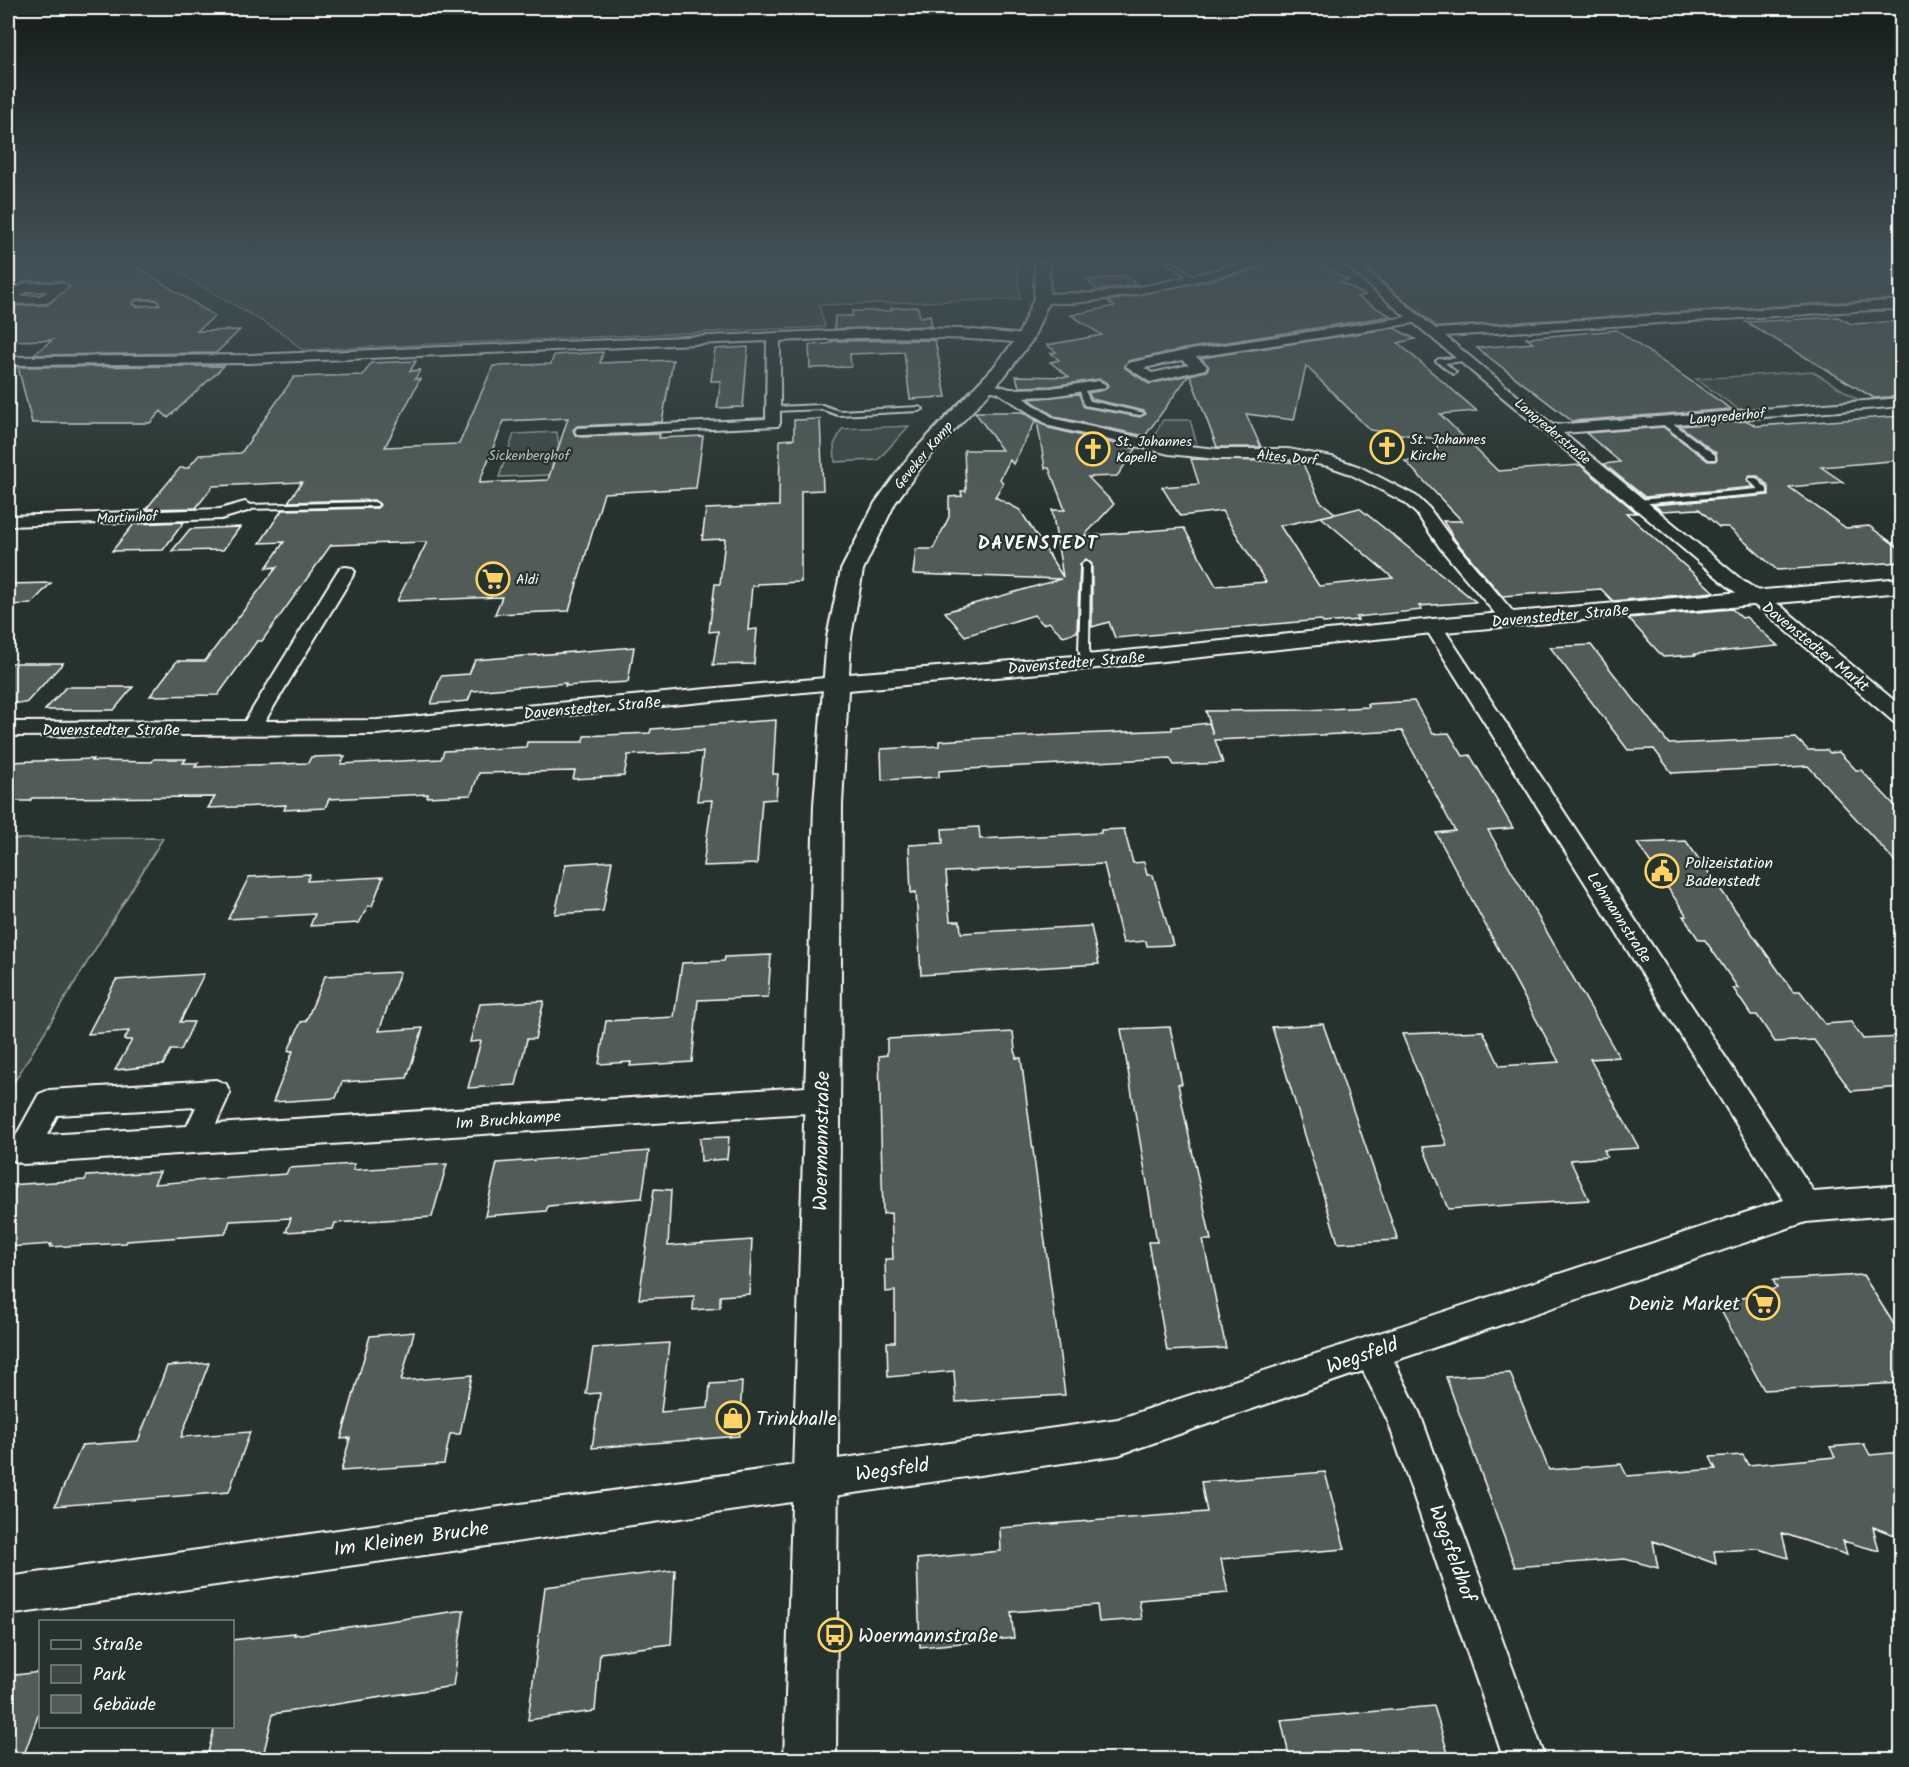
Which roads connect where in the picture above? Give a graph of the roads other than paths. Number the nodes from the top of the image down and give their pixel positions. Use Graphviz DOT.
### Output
graph roads {
  1 [pos="572,345"];
  2 [pos="774,345"];
  3 [pos="1020,345"];
  4 [pos="1241,345"];
  5 [pos="1449,345"];
  6 [pos="1184,354"];
  7 [pos="1465,358"];
  8 [pos="8,361"];
  9 [pos="1453,372"];
  10 [pos="1099,385"];
  11 [pos="986,386"];
  12 [pos="1081,388"];
  13 [pos="1009,393"];
  14 [pos="1902,402"];
  15 [pos="774,409"];
  16 [pos="919,409"];
  17 [pos="1140,413"];
  18 [pos="1664,421"];
  19 [pos="1552,429"];
  20 [pos="582,431"];
  21 [pos="1712,457"];
  22 [pos="1753,480"];
  23 [pos="1638,502"];
  24 [pos="374,504"];
  25 [pos="245,507"];
  26 [pos="8,521"];
  27 [pos="1086,564"];
  28 [pos="346,572"];
  29 [pos="1902,585"];
  30 [pos="1757,598"];
  31 [pos="1511,620"];
  32 [pos="1433,626"];
  33 [pos="1087,662"];
  34 [pos="835,675"];
  35 [pos="1902,718"];
  36 [pos="8,729"];
  37 [pos="250,729"];
  38 [pos="822,1099"];
  39 [pos="195,1140"];
  40 [pos="1902,1199"];
  41 [pos="1806,1208"];
  42 [pos="1371,1351"];
  43 [pos="815,1479"];
  44 [pos="8,1596"];
  45 [pos="810,1760"];
  46 [pos="1525,1760"];
  1 -- 8 [label="street"];
  2 -- 15 [label="street"];
  3 -- 11 [label="street, Geveker Kamp"];
  4 -- 6 [label="street"];
  5 -- 7 [label="street, Langrederstraße"];
  7 -- 9 [label="lane"];
  7 -- 19 [label="street, Langrederstraße"];
  10 -- 12 [label="street, Altes Dorf"];
  11 -- 13 [label="street, Altes Dorf"];
  11 -- 34 [label="street, Geveker Kamp"];
  12 -- 13 [label="street, Altes Dorf"];
  12 -- 17 [label="lane"];
  13 -- 31 [label="street, Altes Dorf"];
  14 -- 18 [label="street, Langrederhof"];
  15 -- 16 [label="lane"];
  15 -- 20 [label="street"];
  18 -- 19 [label="street, Langrederhof"];
  18 -- 21 [label="lane"];
  19 -- 23 [label="street, Langrederstraße"];
  22 -- 23 [label="lane"];
  23 -- 30 [label="street, Langrederstraße"];
  24 -- 25 [label="lane"];
  25 -- 26 [label="street, Martinihof"];
  27 -- 33 [label="lane"];
  28 -- 37 [label="street"];
  29 -- 30 [label="street, Davenstedter Straße"];
  30 -- 31 [label="street, Davenstedter Straße"];
  30 -- 35 [label="street, Davenstedter Markt"];
  31 -- 32 [label="street, Davenstedter Straße"];
  32 -- 33 [label="street, Davenstedter Straße"];
  32 -- 41 [label="street, Lehmannstraße"];
  33 -- 34 [label="street, Davenstedter Straße"];
  34 -- 37 [label="street, Davenstedter Straße"];
  34 -- 38 [label="street, Woermannstraße"];
  36 -- 37 [label="street, Davenstedter Straße"];
  38 -- 39 [label="street, Im Bruchkampe"];
  38 -- 43 [label="street, Woermannstraße"];
  39 -- 39 [label="street, Im Bruchkampe"];
  40 -- 41 [label="street, Wegsfeld"];
  41 -- 42 [label="street, Wegsfeld"];
  42 -- 43 [label="street, Wegsfeld"];
  42 -- 46 [label="street, Wegsfeldhof"];
  43 -- 44 [label="street, Im Kleinen Bruche"];
  43 -- 45 [label="street, Woermannstraße"];
}
